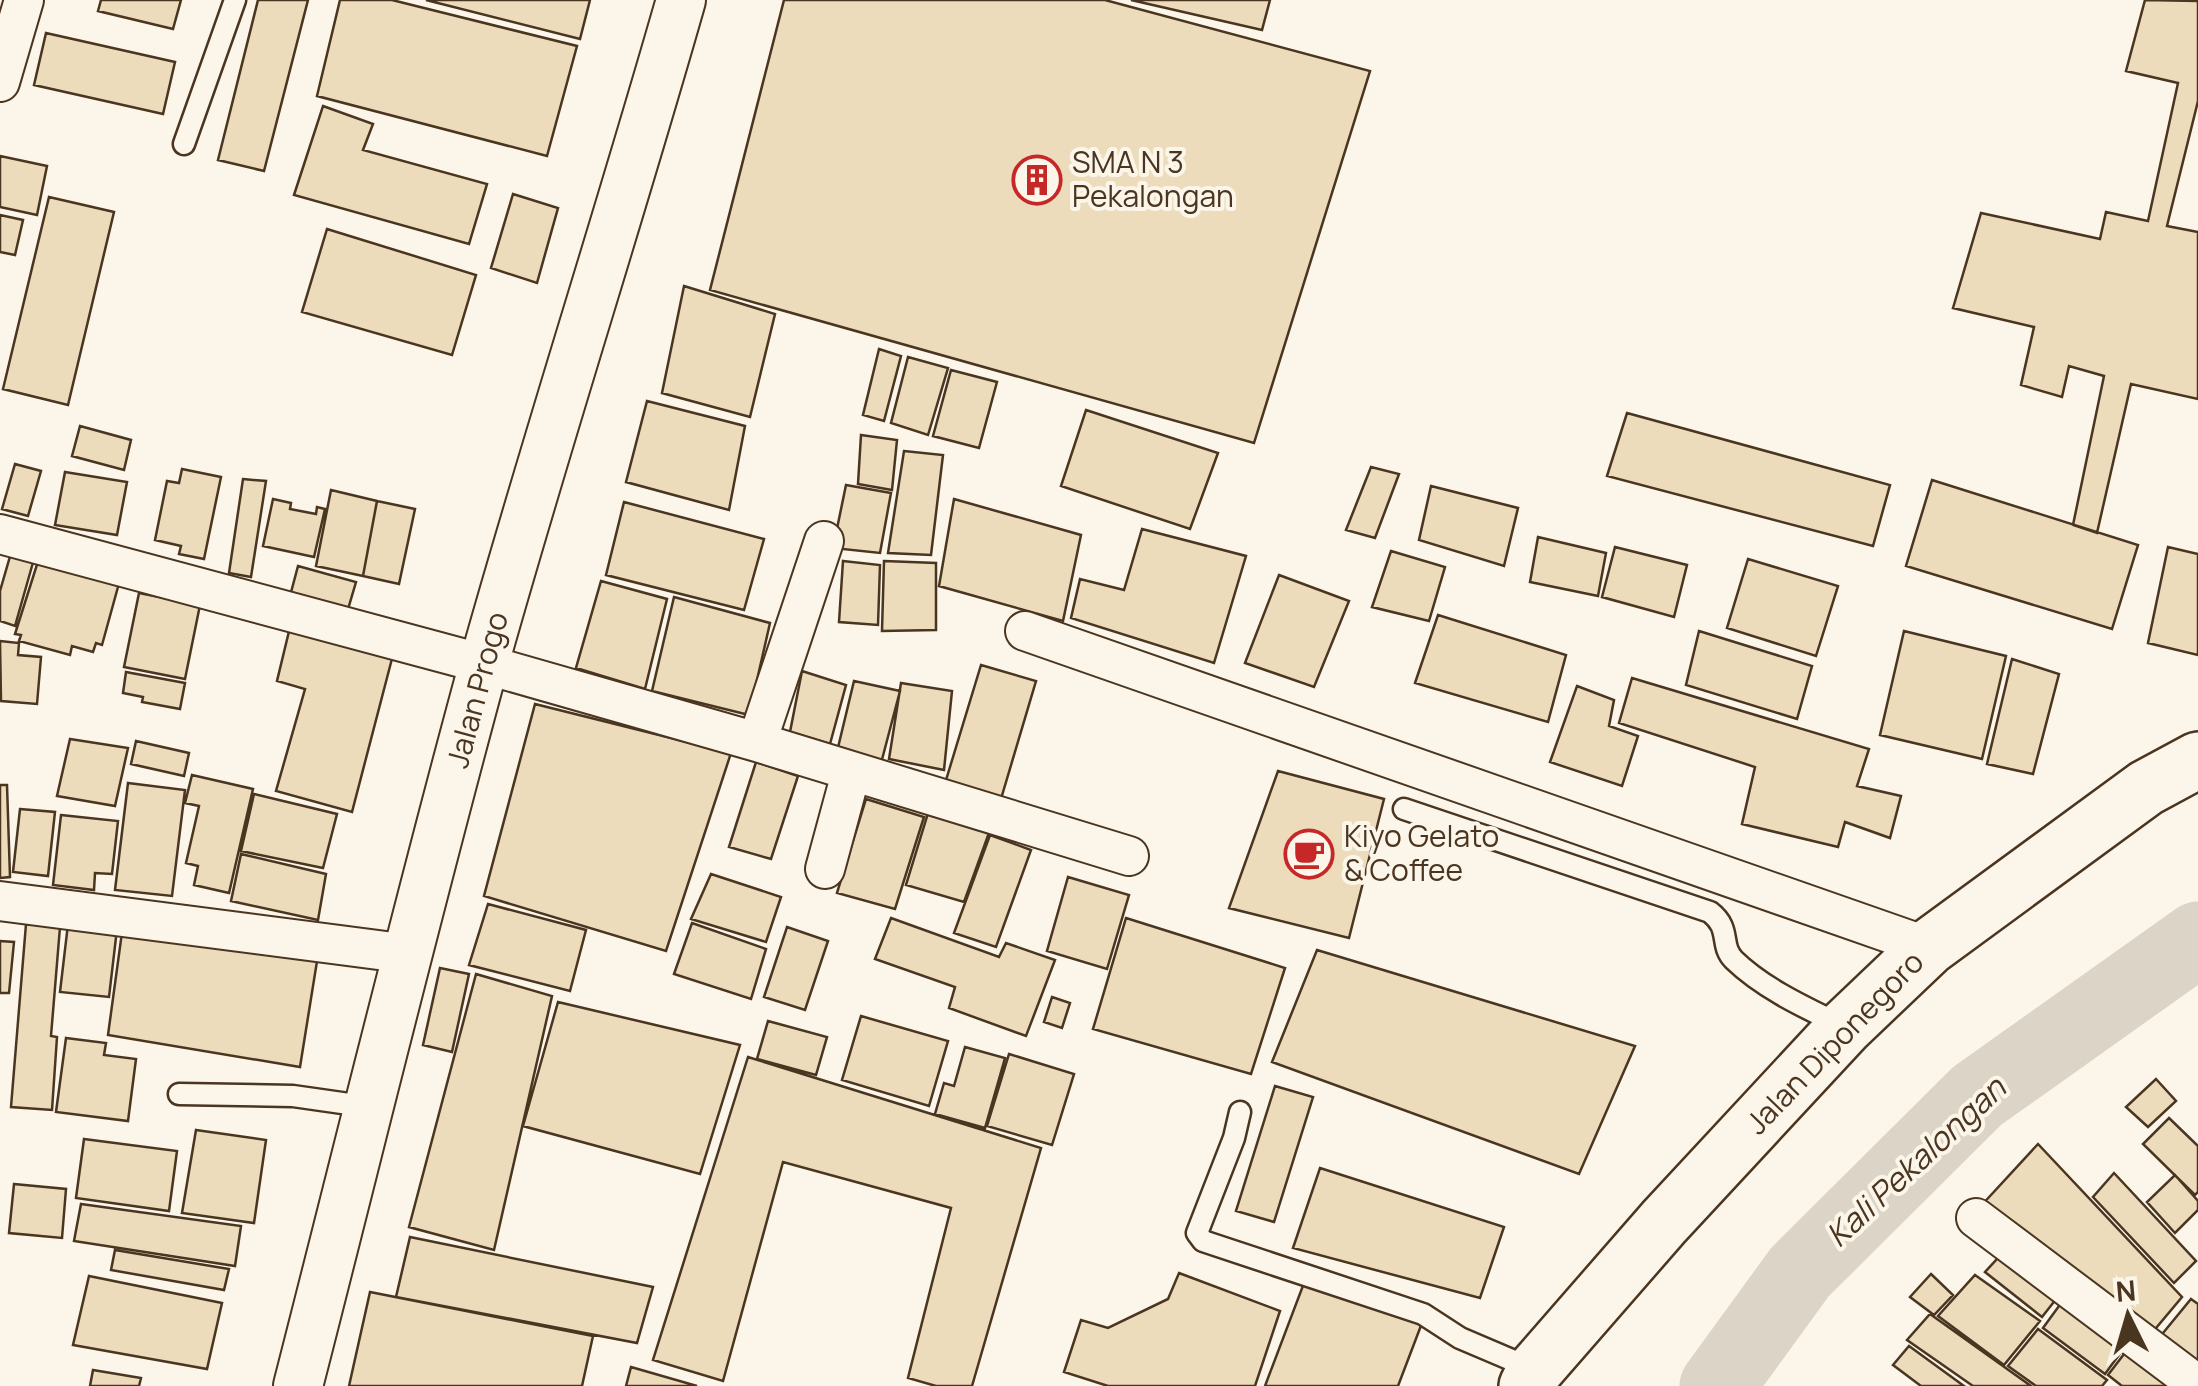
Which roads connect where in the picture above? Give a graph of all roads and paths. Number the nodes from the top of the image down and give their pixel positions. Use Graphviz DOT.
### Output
graph roads {
  1 [pos="24,0"];
  2 [pos="235,0"];
  3 [pos="682,0"];
  4 [pos="0,82"];
  5 [pos="184,144"];
  6 [pos="0,534"];
  7 [pos="824,542"];
  8 [pos="1025,631"];
  9 [pos="484,664"];
  10 [pos="756,742"];
  11 [pos="2198,760"];
  12 [pos="851,773"];
  13 [pos="1404,809"];
  14 [pos="1130,856"];
  15 [pos="825,869"];
  16 [pos="0,901"];
  17 [pos="1928,947"];
  18 [pos="410,954"];
  19 [pos="1845,1027"];
  20 [pos="179,1094"];
  21 [pos="370,1107"];
  22 [pos="1240,1112"];
  23 [pos="1976,1218"];
  24 [pos="1531,1378"];
  25 [pos="2198,1384"];
  26 [pos="298,1386"];
  1 -- 4 [label="street"];
  2 -- 5 [label="lane"];
  3 -- 9 [label="street, Jalan Progo"];
  6 -- 9 [label="street"];
  7 -- 10 [label="street"];
  8 -- 17 [label="street"];
  9 -- 10 [label="street"];
  9 -- 18 [label="street, Jalan Progo"];
  10 -- 12 [label="street"];
  11 -- 17 [label="main road, Jalan Diponegoro"];
  12 -- 14 [label="street"];
  12 -- 15 [label="street"];
  13 -- 19 [label="lane"];
  16 -- 18 [label="street"];
  17 -- 19 [label="main road, Jalan Diponegoro"];
  18 -- 21 [label="street, Jalan Progo"];
  19 -- 24 [label="main road, Jalan Diponegoro"];
  20 -- 21 [label="lane"];
  21 -- 26 [label="street, Jalan Progo"];
  22 -- 24 [label="lane"];
  23 -- 25 [label="street"];
}
